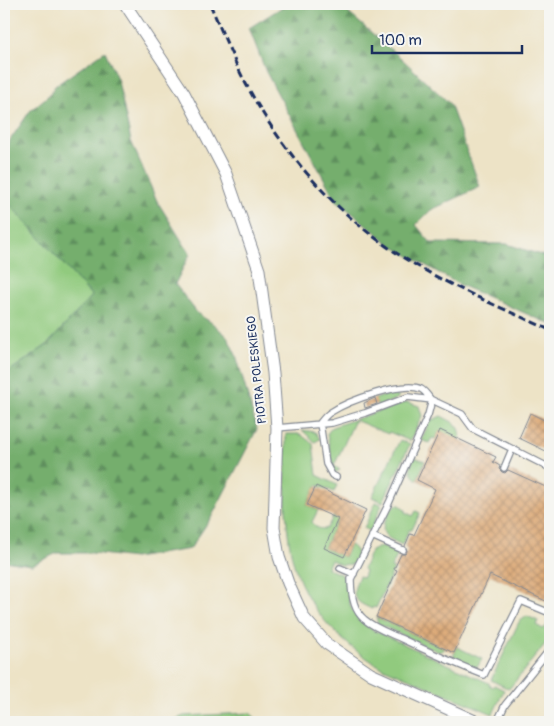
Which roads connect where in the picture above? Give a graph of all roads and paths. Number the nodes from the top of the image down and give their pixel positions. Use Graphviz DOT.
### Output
graph roads {
  1 [pos="125,4"];
  2 [pos="432,400"];
  3 [pos="320,423"];
  4 [pos="277,428"];
  5 [pos="512,449"];
  6 [pos="504,468"];
  7 [pos="550,468"];
  8 [pos="336,477"];
  9 [pos="372,536"];
  10 [pos="403,550"];
  11 [pos="340,568"];
  12 [pos="354,574"];
  13 [pos="550,613"];
  14 [pos="550,649"];
  15 [pos="477,722"];
  16 [pos="497,722"];
  1 -- 4 [label="street, PIOTRA POLESKIEGO"];
  2 -- 3 [label="lane"];
  2 -- 3 [label="lane"];
  2 -- 5 [label="lane"];
  2 -- 9 [label="lane"];
  3 -- 4 [label="lane"];
  3 -- 8 [label="lane"];
  4 -- 15 [label="street, PIOTRA POLESKIEGO"];
  5 -- 6 [label="lane"];
  5 -- 7 [label="lane"];
  9 -- 10 [label="lane"];
  9 -- 12 [label="lane"];
  11 -- 12 [label="lane"];
  12 -- 13 [label="lane"];
  14 -- 16 [label="lane"];
}
